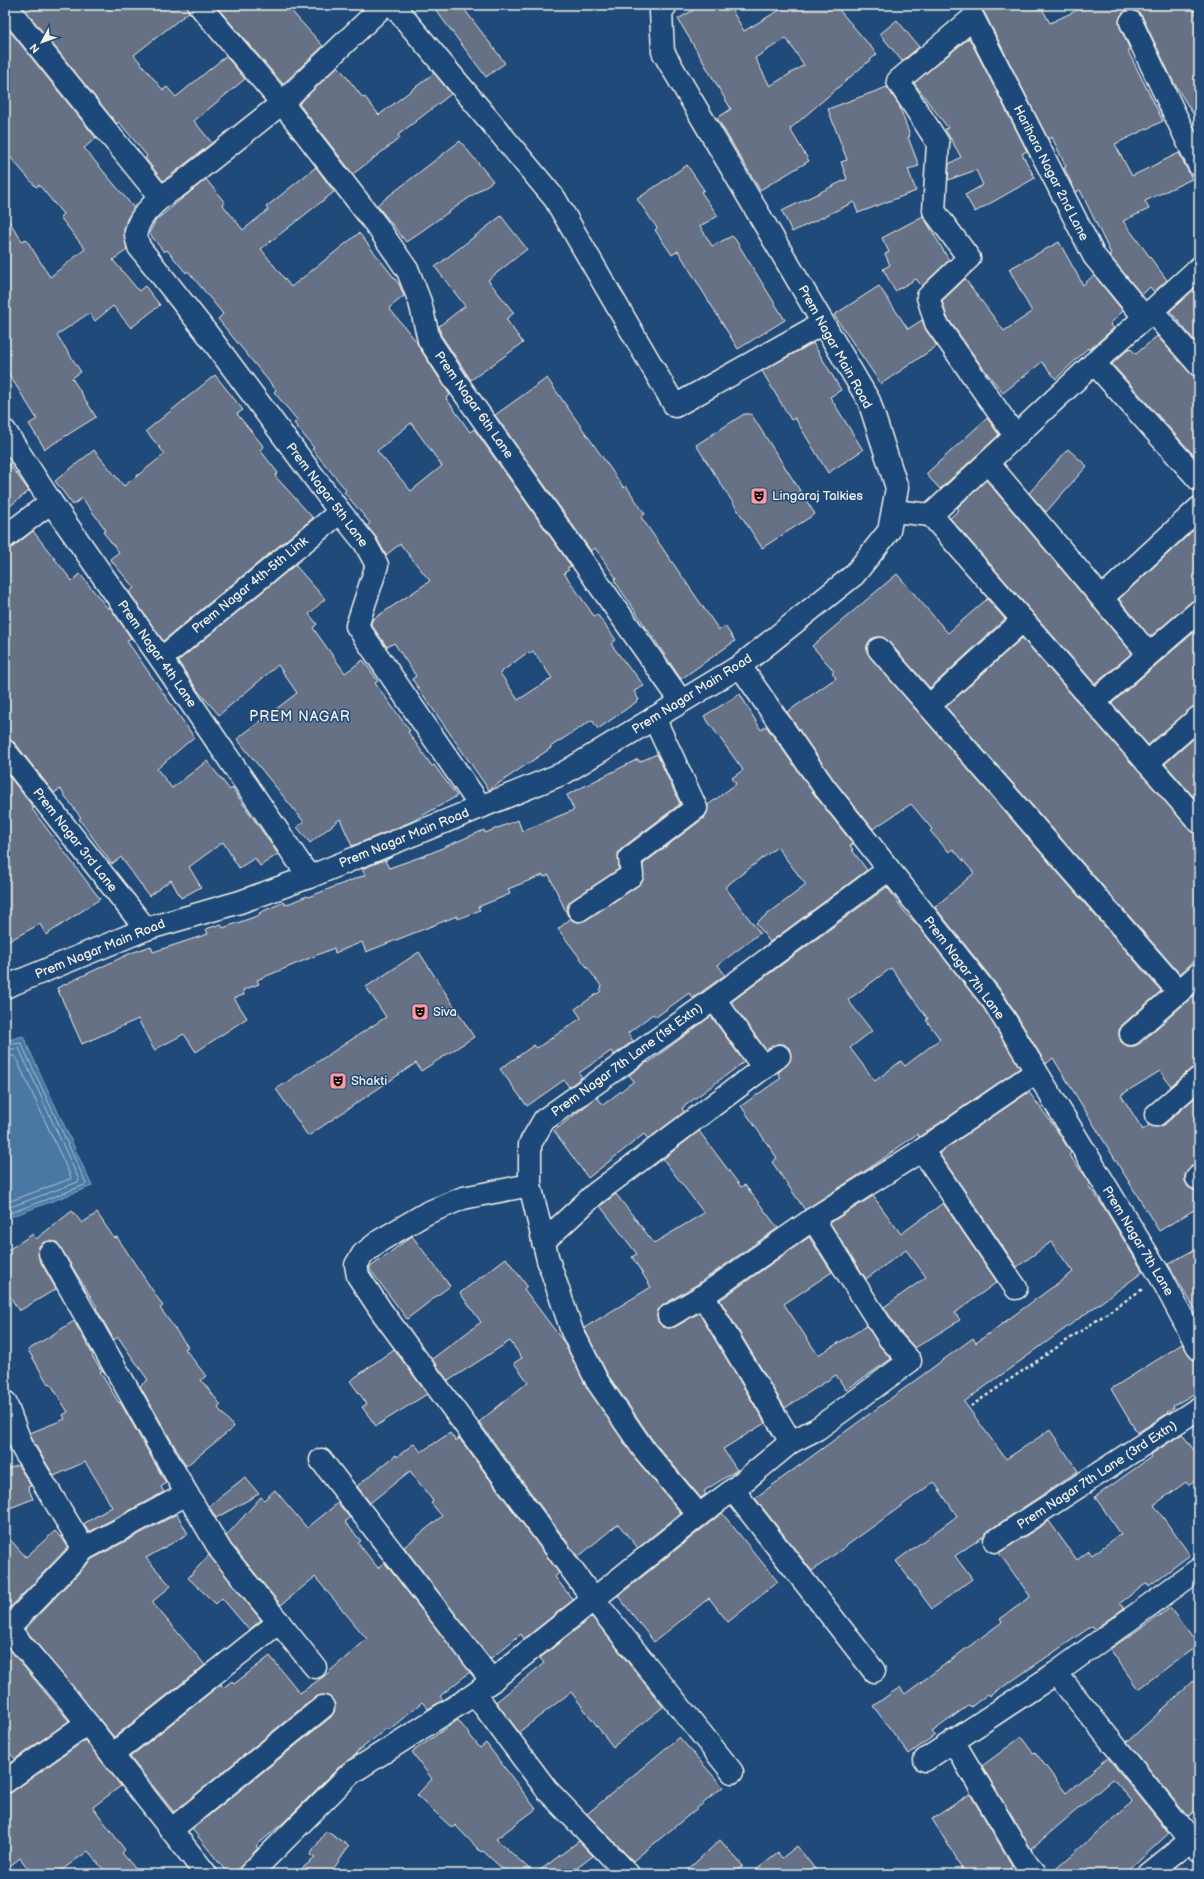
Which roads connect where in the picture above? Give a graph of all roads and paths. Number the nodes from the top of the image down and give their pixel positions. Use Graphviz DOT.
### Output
graph roads {
  1 [pos="5,5"];
  2 [pos="199,5"];
  3 [pos="384,5"];
  4 [pos="393,5"];
  5 [pos="666,5"];
  6 [pos="1132,22"];
  7 [pos="282,103"];
  8 [pos="1199,165"];
  9 [pos="160,197"];
  10 [pos="1199,268"];
  11 [pos="1148,315"];
  12 [pos="823,323"];
  13 [pos="1094,363"];
  14 [pos="1199,365"];
  15 [pos="5,431"];
  16 [pos="1016,437"];
  17 [pos="988,463"];
  18 [pos="1199,480"];
  19 [pos="51,502"];
  20 [pos="1199,508"];
  21 [pos="893,511"];
  22 [pos="340,512"];
  23 [pos="931,515"];
  24 [pos="5,537"];
  25 [pos="1102,598"];
  26 [pos="1199,611"];
  27 [pos="1023,620"];
  28 [pos="879,649"];
  29 [pos="1148,653"];
  30 [pos="161,659"];
  31 [pos="740,666"];
  32 [pos="681,701"];
  33 [pos="1094,702"];
  34 [pos="929,706"];
  35 [pos="1199,717"];
  36 [pos="654,718"];
  37 [pos="5,751"];
  38 [pos="1147,763"];
  39 [pos="481,807"];
  40 [pos="1198,819"];
  41 [pos="888,870"];
  42 [pos="309,877"];
  43 [pos="579,910"];
  44 [pos="146,929"];
  45 [pos="1199,974"];
  46 [pos="5,988"];
  47 [pos="1179,992"];
  48 [pos="714,999"];
  49 [pos="1131,1034"];
  50 [pos="1036,1072"];
  51 [pos="1199,1078"];
  52 [pos="1156,1115"];
  53 [pos="922,1150"];
  54 [pos="530,1185"];
  55 [pos="813,1219"];
  56 [pos="544,1242"];
  57 [pos="50,1253"];
  58 [pos="1160,1277"];
  59 [pos="1016,1288"];
  60 [pos="702,1296"];
  61 [pos="668,1316"];
  62 [pos="1199,1349"];
  63 [pos="5,1402"];
  64 [pos="971,1406"];
  65 [pos="1199,1408"];
  66 [pos="791,1442"];
  67 [pos="321,1460"];
  68 [pos="733,1490"];
  69 [pos="187,1494"];
  70 [pos="699,1515"];
  71 [pos="995,1541"];
  72 [pos="84,1549"];
  73 [pos="1199,1569"];
  74 [pos="594,1600"];
  75 [pos="279,1622"];
  76 [pos="6,1626"];
  77 [pos="315,1667"];
  78 [pos="874,1671"];
  79 [pos="1056,1673"];
  80 [pos="484,1687"];
  81 [pos="323,1707"];
  82 [pos="87,1723"];
  83 [pos="953,1741"];
  84 [pos="112,1755"];
  85 [pos="925,1760"];
  86 [pos="732,1772"];
  87 [pos="5,1782"];
  88 [pos="171,1830"];
  89 [pos="1195,1845"];
  90 [pos="206,1874"];
  91 [pos="250,1874"];
  92 [pos="628,1874"];
  93 [pos="1036,1874"];
  94 [pos="1149,1874"];
  1 -- 9 [label="street"];
  2 -- 7 [label="street, Prem Nagar 6th Lane"];
  3 -- 7 [label="street, Prem Nagar 5th Lane"];
  4 -- 12 [label="street"];
  5 -- 12 [label="street, Prem Nagar Main Road"];
  6 -- 8 [label="street"];
  7 -- 9 [label="street, Prem Nagar 5th Lane"];
  7 -- 32 [label="street, Prem Nagar 6th Lane"];
  9 -- 22 [label="street, Prem Nagar 5th Lane"];
  10 -- 11 [label="street"];
  11 -- 13 [label="street"];
  11 -- 14 [label="street, Harihara Nagar 2nd Lane"];
  11 -- 16 [label="street, Harihara Nagar 2nd Lane"];
  12 -- 21 [label="street, Prem Nagar Main Road"];
  13 -- 16 [label="street"];
  13 -- 18 [label="street"];
  15 -- 19 [label="street, Prem Nagar 4th Lane"];
  16 -- 17 [label="street"];
  17 -- 23 [label="street"];
  17 -- 25 [label="street"];
  19 -- 24 [label="street"];
  19 -- 30 [label="street, Prem Nagar 4th Lane"];
  20 -- 25 [label="street"];
  21 -- 23 [label="street"];
  21 -- 31 [label="street, Prem Nagar Main Road"];
  22 -- 30 [label="street, Prem Nagar 4th-5th Link"];
  22 -- 39 [label="street, Prem Nagar 5th Lane"];
  23 -- 27 [label="street"];
  25 -- 29 [label="street"];
  26 -- 29 [label="street"];
  27 -- 33 [label="street"];
  27 -- 34 [label="street"];
  28 -- 34 [label="street"];
  29 -- 33 [label="street"];
  30 -- 42 [label="street, Prem Nagar 4th Lane"];
  31 -- 32 [label="street, Prem Nagar Main Road"];
  31 -- 41 [label="street, Prem Nagar 7th Lane"];
  32 -- 36 [label="street, Prem Nagar Main Road"];
  33 -- 38 [label="street"];
  34 -- 47 [label="street"];
  35 -- 38 [label="street"];
  36 -- 39 [label="street, Prem Nagar Main Road"];
  36 -- 43 [label="street"];
  37 -- 44 [label="street, Prem Nagar 3rd Lane"];
  38 -- 40 [label="street"];
  39 -- 42 [label="street, Prem Nagar Main Road"];
  41 -- 48 [label="street, Prem Nagar 7th Lane (1st Extn)"];
  41 -- 50 [label="street, Prem Nagar 7th Lane"];
  42 -- 44 [label="street, Prem Nagar Main Road"];
  44 -- 46 [label="street, Prem Nagar Main Road"];
  45 -- 47 [label="street"];
  47 -- 49 [label="street"];
  48 -- 54 [label="street, Prem Nagar 7th Lane (1st Extn)"];
  48 -- 56 [label="street, Prem Nagar 7th Lane (1st Extn)"];
  50 -- 53 [label="street"];
  50 -- 58 [label="street, Prem Nagar 7th Lane"];
  51 -- 52 [label="street"];
  53 -- 55 [label="street"];
  53 -- 59 [label="street"];
  54 -- 56 [label="street"];
  54 -- 74 [label="street"];
  55 -- 60 [label="street"];
  55 -- 66 [label="street"];
  56 -- 70 [label="street"];
  57 -- 69 [label="street"];
  58 -- 62 [label="street, Prem Nagar 7th Lane"];
  58 -- 64 [label="path"];
  60 -- 61 [label="street"];
  60 -- 66 [label="street"];
  63 -- 72 [label="street"];
  65 -- 71 [label="street, Prem Nagar 7th Lane (3rd Extn)"];
  66 -- 68 [label="street"];
  67 -- 80 [label="street"];
  68 -- 70 [label="street"];
  68 -- 78 [label="street"];
  69 -- 72 [label="street"];
  69 -- 75 [label="street"];
  70 -- 74 [label="street"];
  72 -- 76 [label="street"];
  73 -- 79 [label="street"];
  74 -- 80 [label="street"];
  74 -- 86 [label="street"];
  75 -- 77 [label="street"];
  75 -- 84 [label="street"];
  76 -- 82 [label="street"];
  79 -- 83 [label="street"];
  79 -- 89 [label="street"];
  80 -- 91 [label="street"];
  80 -- 92 [label="street"];
  81 -- 88 [label="street"];
  82 -- 84 [label="street"];
  82 -- 87 [label="street"];
  83 -- 85 [label="street"];
  83 -- 93 [label="street"];
  84 -- 88 [label="street"];
  88 -- 90 [label="street"];
  89 -- 94 [label="street"];
}
